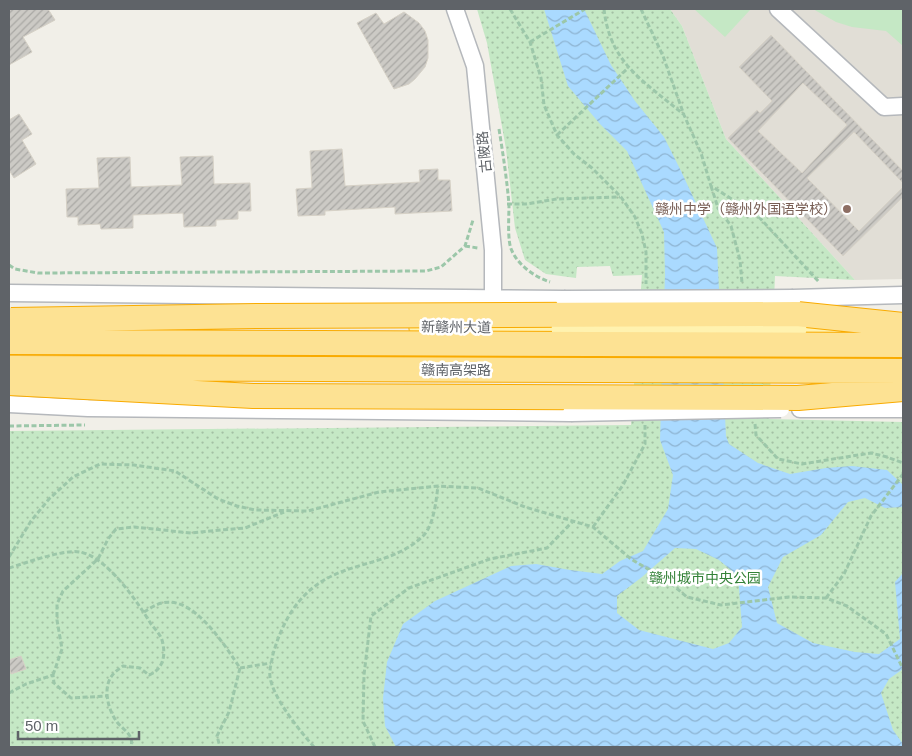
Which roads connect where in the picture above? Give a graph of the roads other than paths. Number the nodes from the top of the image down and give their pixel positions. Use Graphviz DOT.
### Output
graph roads {
  1 [pos="455,9"];
  2 [pos="778,9"];
  3 [pos="903,106"];
  4 [pos="9,293"];
  5 [pos="903,295"];
  6 [pos="494,298"];
  7 [pos="903,326"];
  8 [pos="9,327"];
  9 [pos="903,345"];
  10 [pos="9,368"];
  11 [pos="903,371"];
  12 [pos="9,383"];
  13 [pos="903,389"];
  14 [pos="9,404"];
  15 [pos="903,409"];
  1 -- 6 [label="street, 古陂路"];
  2 -- 3 [label="street"];
  4 -- 6 [label="street"];
  5 -- 6 [label="street, bridge"];
  7 -- 8 [label="main road, 新赣州大道, bridge"];
  7 -- 8 [label="highway, bridge"];
  8 -- 9 [label="highway, 赣南高架路, bridge"];
  10 -- 11 [label="highway, 赣南高架路, bridge"];
  12 -- 13 [label="main road"];
  12 -- 13 [label="highway, bridge"];
  14 -- 15 [label="street, bridge"];
}
